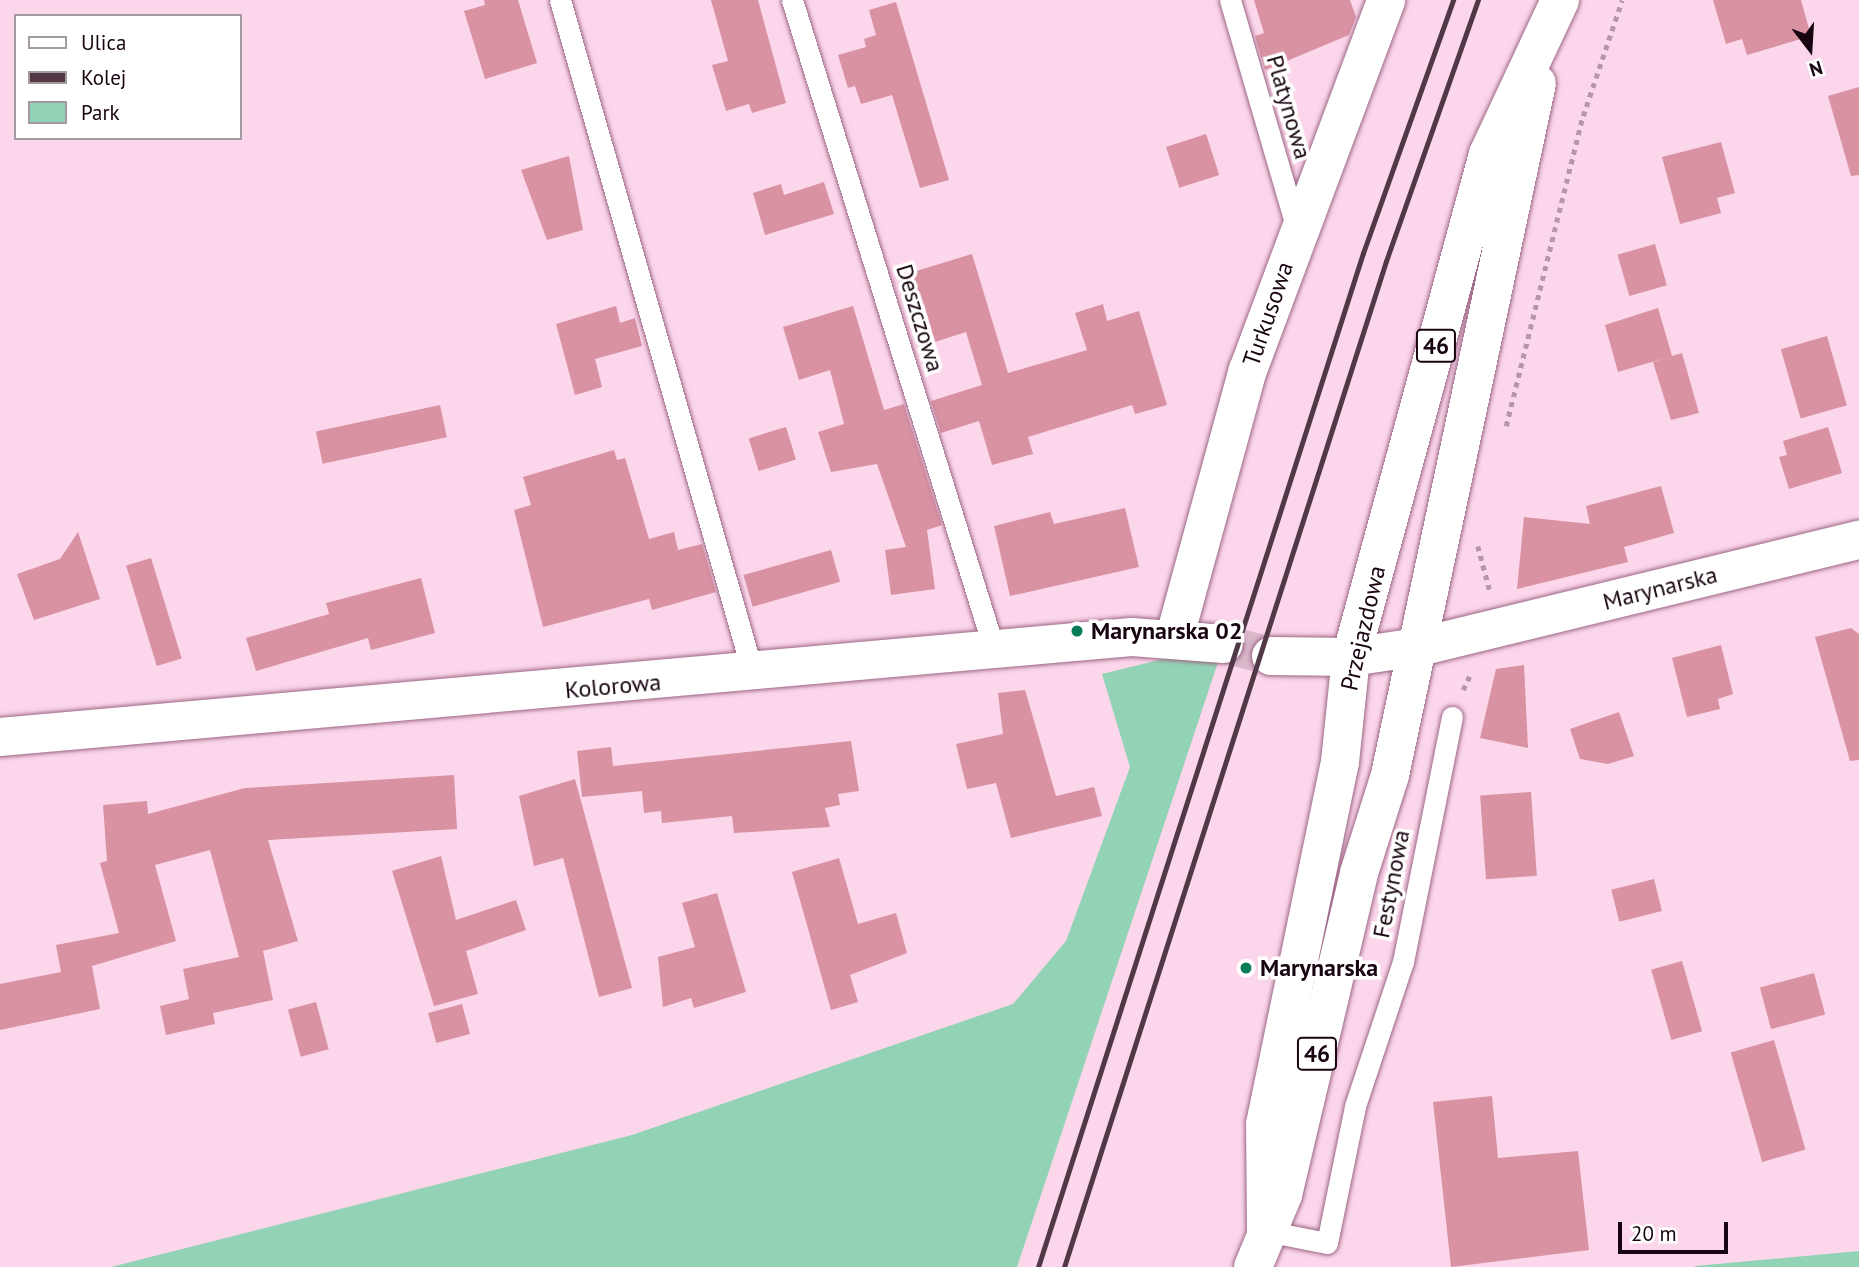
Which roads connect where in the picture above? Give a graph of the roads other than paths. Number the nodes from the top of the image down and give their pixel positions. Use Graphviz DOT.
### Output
graph roads {
  1 [pos="560,0"];
  2 [pos="792,0"];
  3 [pos="1230,0"];
  4 [pos="1386,0"];
  5 [pos="1560,0"];
  6 [pos="1544,44"];
  7 [pos="1297,229"];
  8 [pos="1859,540"];
  9 [pos="1175,636"];
  10 [pos="1224,644"];
  11 [pos="1419,647"];
  12 [pos="995,652"];
  13 [pos="1271,656"];
  14 [pos="1351,657"];
  15 [pos="753,674"];
  16 [pos="1452,717"];
  17 [pos="0,737"];
  18 [pos="1266,1231"];
  19 [pos="1253,1267"];
  1 -- 15 [label="lane"];
  2 -- 12 [label="lane, Deszczowa"];
  3 -- 7 [label="lane, Platynowa"];
  4 -- 7 [label="main road, Turkusowa"];
  5 -- 6 [label="main road, Przejazdowa / 46"];
  6 -- 11 [label="main road, Przejazdowa / 46"];
  6 -- 14 [label="main road, Przejazdowa / 46"];
  7 -- 9 [label="main road, Turkusowa"];
  8 -- 11 [label="main road, Marynarska"];
  9 -- 10 [label="main road, Kolorowa"];
  9 -- 12 [label="main road, Kolorowa"];
  11 -- 14 [label="main road"];
  11 -- 18 [label="main road, Przejazdowa / 46"];
  12 -- 15 [label="main road, Kolorowa"];
  13 -- 14 [label="main road"];
  14 -- 18 [label="main road, Przejazdowa / 46"];
  15 -- 17 [label="main road, Kolorowa"];
  16 -- 18 [label="lane, Festynowa"];
  18 -- 19 [label="main road, Przejazdowa / 46"];
}
